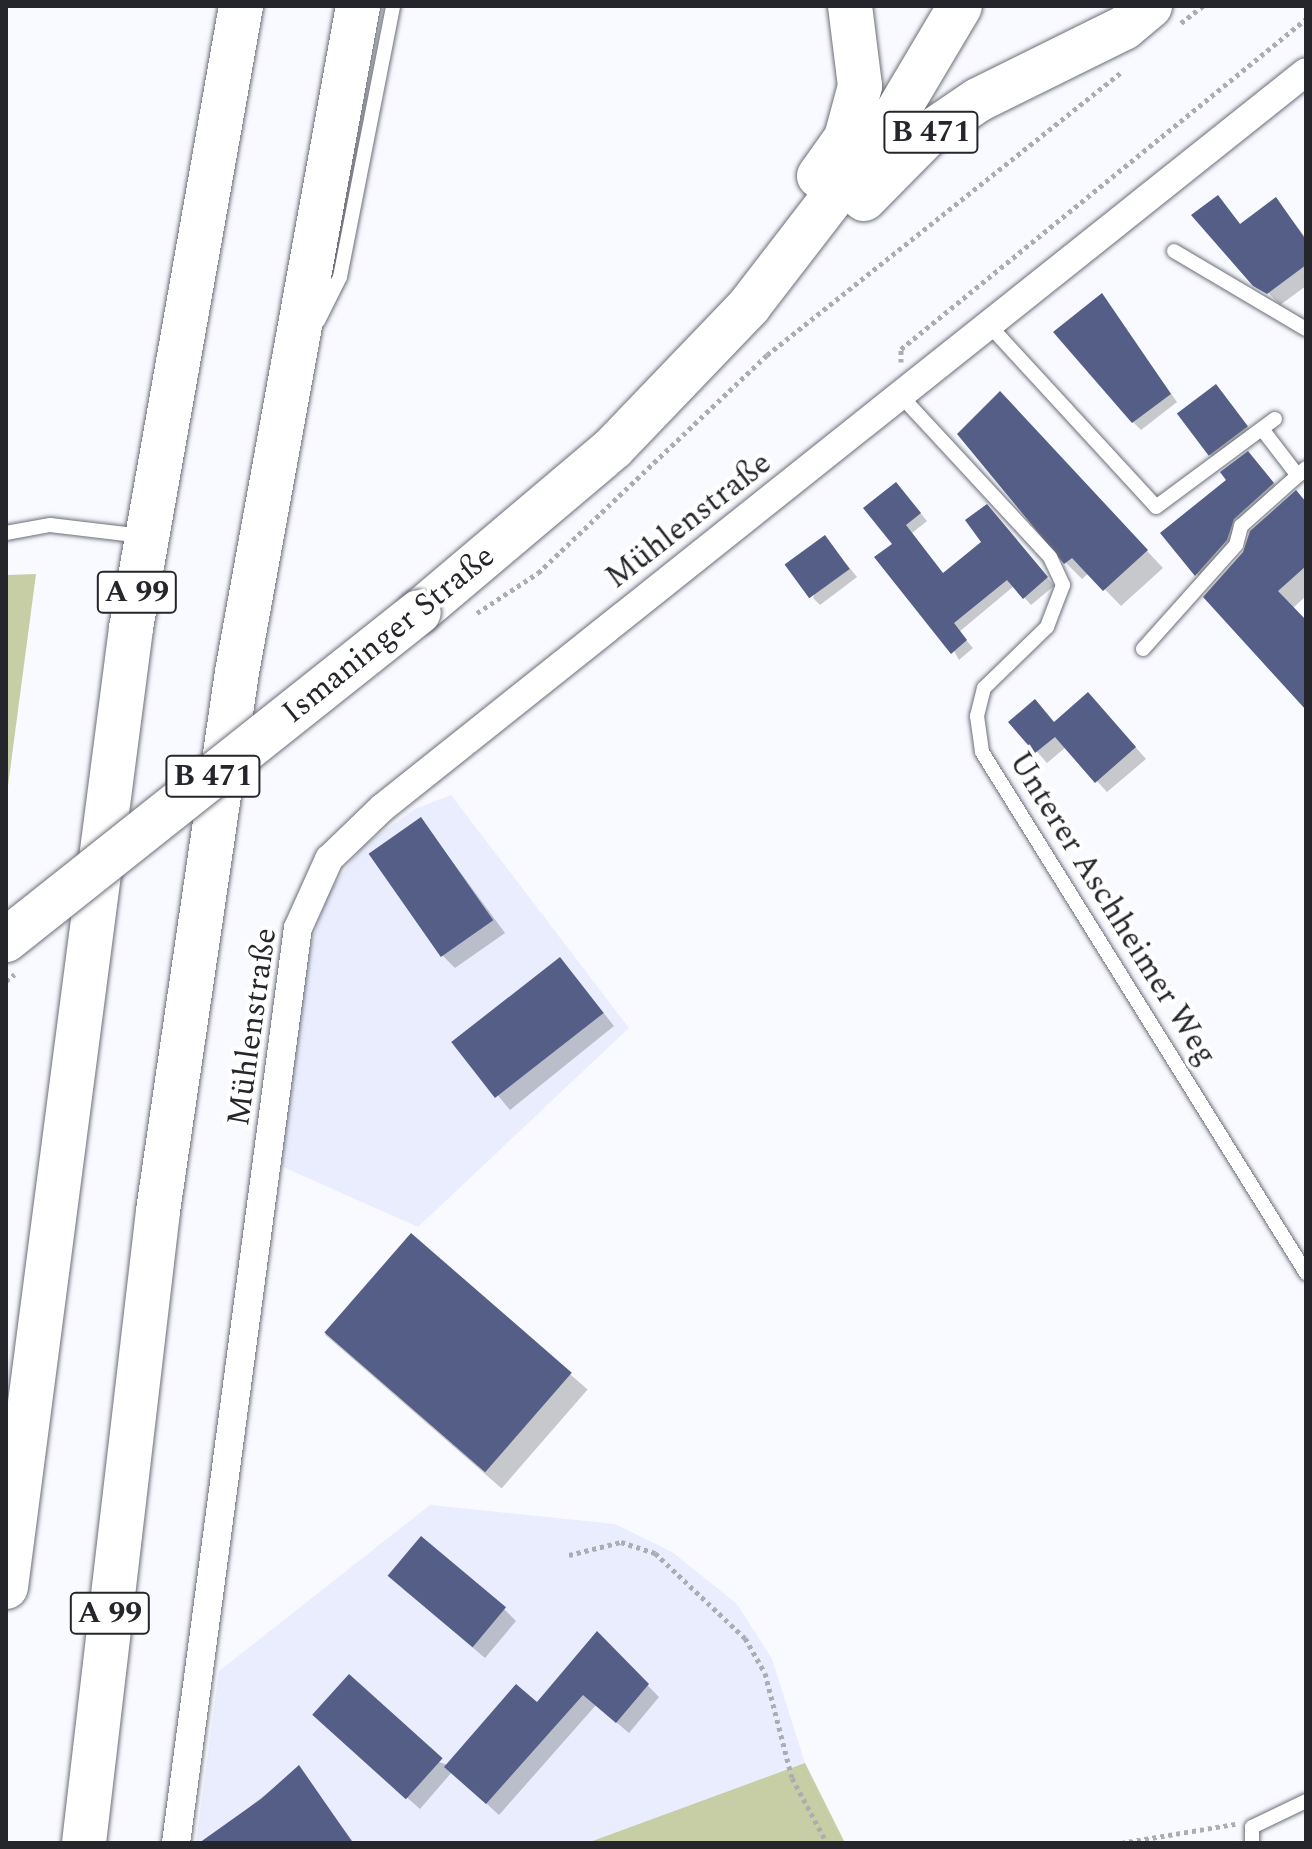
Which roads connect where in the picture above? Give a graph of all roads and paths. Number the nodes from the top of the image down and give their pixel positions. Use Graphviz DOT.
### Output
graph roads {
  1 [pos="241,6"];
  2 [pos="358,6"];
  3 [pos="393,6"];
  4 [pos="850,6"];
  5 [pos="960,6"];
  6 [pos="1203,6"];
  7 [pos="1164,16"];
  8 [pos="1306,19"];
  9 [pos="1128,66"];
  10 [pos="1306,72"];
  11 [pos="1174,251"];
  12 [pos="749,306"];
  13 [pos="988,324"];
  14 [pos="1306,329"];
  15 [pos="283,389"];
  16 [pos="901,396"];
  17 [pos="1275,419"];
  18 [pos="1262,429"];
  19 [pos="1302,472"];
  20 [pos="6,533"];
  21 [pos="146,537"];
  22 [pos="464,622"];
  23 [pos="1143,649"];
  24 [pos="6,940"];
  25 [pos="1306,1273"];
  26 [pos="569,1555"];
  27 [pos="6,1587"];
  28 [pos="1306,1801"];
  29 [pos="1252,1827"];
  30 [pos="84,1843"];
  31 [pos="176,1843"];
  32 [pos="827,1843"];
  33 [pos="1121,1843"];
  34 [pos="1252,1843"];
  1 -- 21 [label="main road, A 99"];
  2 -- 15 [label="main road, A 99"];
  3 -- 15 [label="lane"];
  4 -- 12 [label="main road, B 471"];
  5 -- 12 [label="main road"];
  6 -- 7 [label="path"];
  7 -- 12 [label="main road, B 471"];
  8 -- 16 [label="path"];
  9 -- 22 [label="path"];
  10 -- 13 [label="street, Mühlenstraße"];
  11 -- 14 [label="lane"];
  12 -- 24 [label="main road, Ismaninger Straße / B 471, bridge"];
  13 -- 16 [label="street, Mühlenstraße"];
  13 -- 18 [label="lane"];
  15 -- 30 [label="main road, A 99"];
  16 -- 25 [label="lane, Unterer Aschheimer Weg"];
  16 -- 31 [label="street, Mühlenstraße"];
  17 -- 18 [label="lane"];
  18 -- 19 [label="lane"];
  19 -- 23 [label="lane"];
  20 -- 21 [label="lane"];
  21 -- 27 [label="main road, A 99"];
  26 -- 32 [label="path"];
  28 -- 29 [label="lane"];
  29 -- 33 [label="path"];
  29 -- 34 [label="lane"];
}
